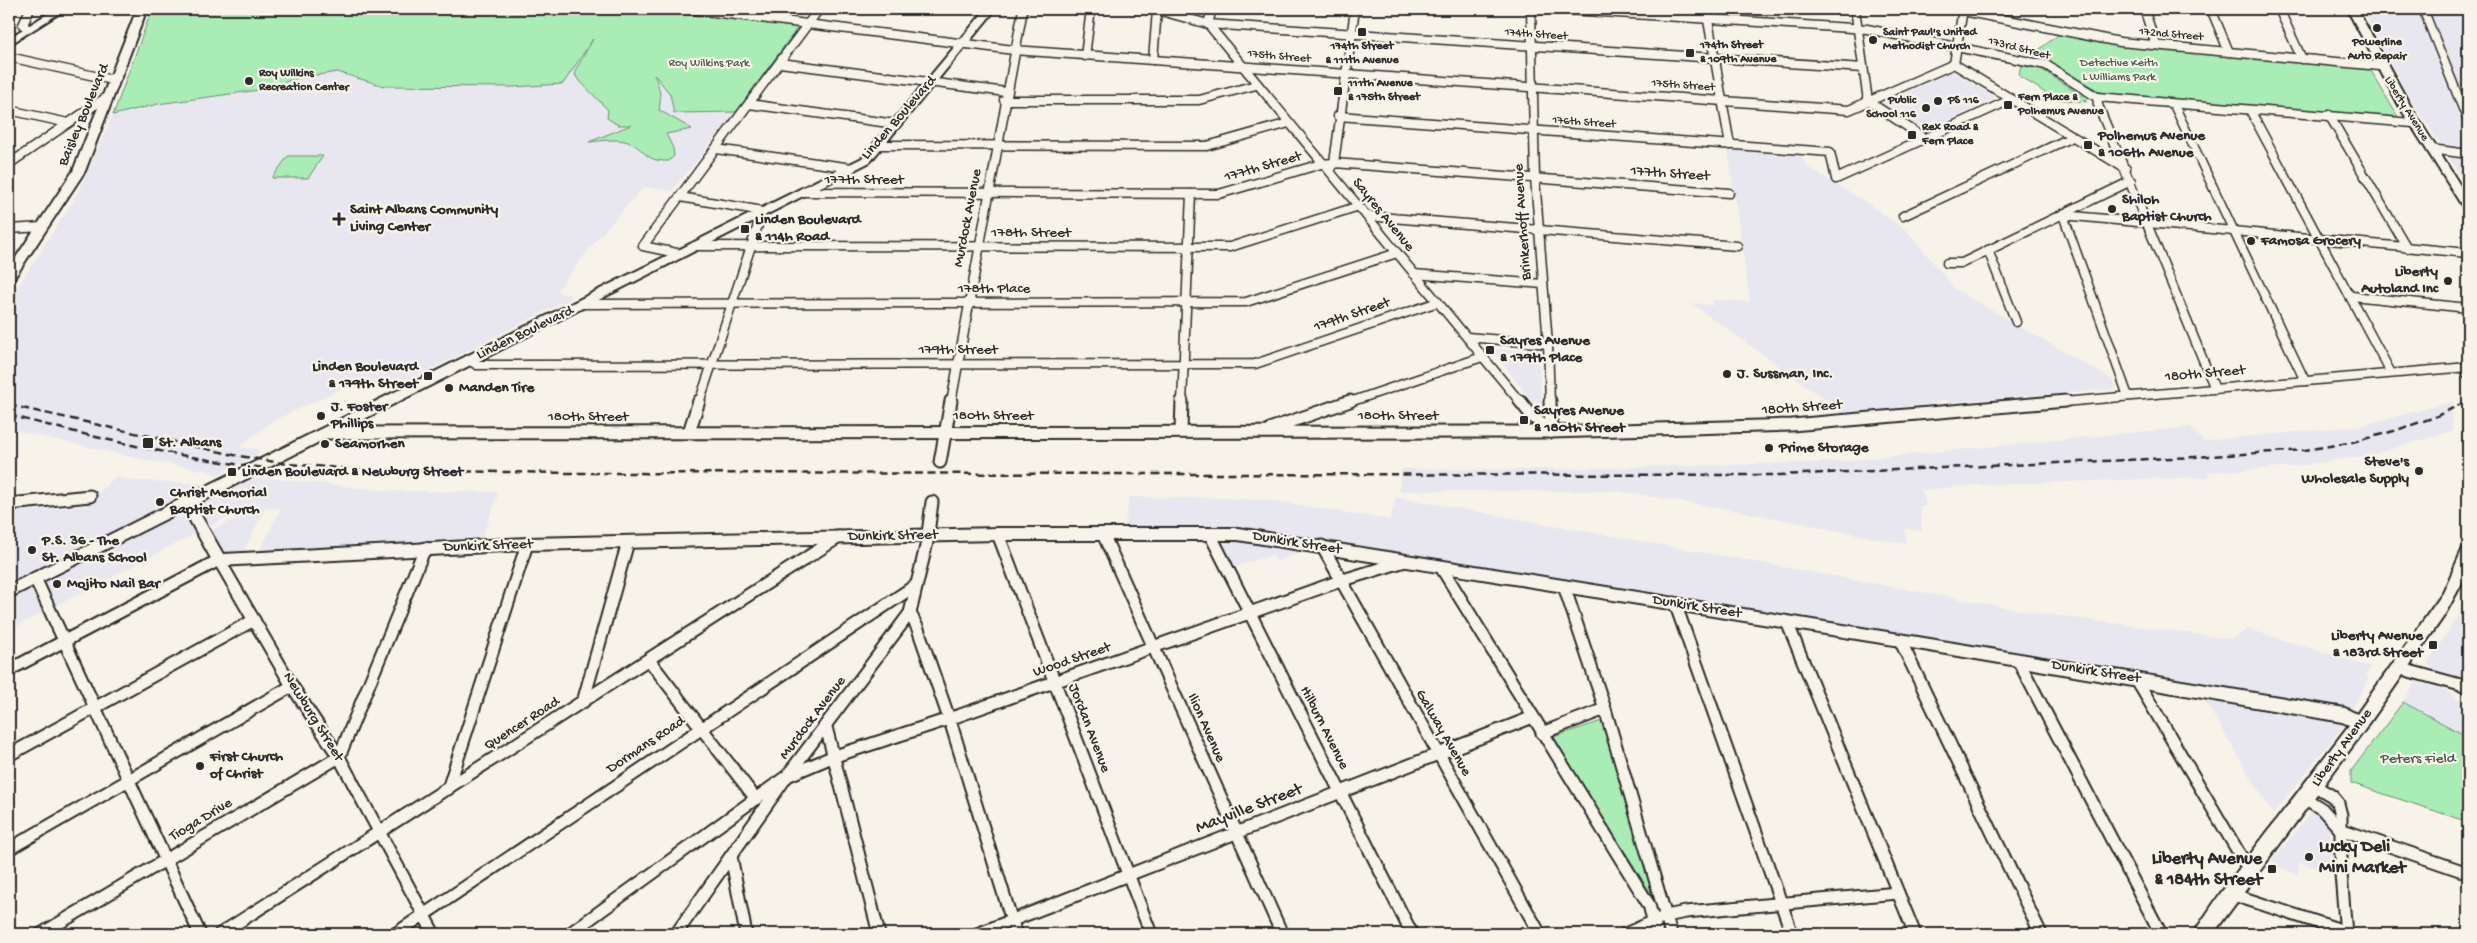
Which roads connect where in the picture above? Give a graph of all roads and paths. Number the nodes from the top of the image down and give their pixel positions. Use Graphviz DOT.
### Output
graph roads {
  1 [pos="30,9"];
  2 [pos="61,9"];
  3 [pos="140,9"];
  4 [pos="688,9"];
  5 [pos="820,9"];
  6 [pos="991,9"];
  7 [pos="1023,9"];
  8 [pos="1091,9"];
  9 [pos="1155,9"];
  10 [pos="1212,9"];
  11 [pos="1355,9"];
  12 [pos="1531,9"];
  13 [pos="1553,9"];
  14 [pos="1706,9"];
  15 [pos="1855,9"];
  16 [pos="2140,9"];
  17 [pos="2145,9"];
  18 [pos="2211,9"];
  19 [pos="2279,9"];
  20 [pos="2352,9"];
  21 [pos="2423,9"];
  22 [pos="1963,10"];
  23 [pos="1708,19"];
  24 [pos="808,24"];
  25 [pos="1208,24"];
  26 [pos="1858,28"];
  27 [pos="28,30"];
  28 [pos="1352,34"];
  29 [pos="9,42"];
  30 [pos="963,43"];
  31 [pos="2156,45"];
  32 [pos="1532,46"];
  33 [pos="1957,46"];
  34 [pos="1014,50"];
  35 [pos="2229,52"];
  36 [pos="1085,56"];
  37 [pos="9,57"];
  38 [pos="1716,58"];
  39 [pos="2302,59"];
  40 [pos="1153,60"];
  41 [pos="780,63"];
  42 [pos="1954,64"];
  43 [pos="1240,66"];
  44 [pos="2380,66"];
  45 [pos="1863,68"];
  46 [pos="1347,74"];
  47 [pos="117,77"];
  48 [pos="930,82"];
  49 [pos="1256,85"];
  50 [pos="1532,87"];
  51 [pos="108,96"];
  52 [pos="1005,96"];
  53 [pos="2097,97"];
  54 [pos="2010,100"];
  55 [pos="1722,101"];
  56 [pos="1868,101"];
  57 [pos="749,104"];
  58 [pos="2174,105"];
  59 [pos="9,110"];
  60 [pos="2250,110"];
  61 [pos="2329,115"];
  62 [pos="1338,116"];
  63 [pos="2468,121"];
  64 [pos="68,123"];
  65 [pos="1289,123"];
  66 [pos="2413,123"];
  67 [pos="896,124"];
  68 [pos="1534,131"];
  69 [pos="2070,138"];
  70 [pos="1926,139"];
  71 [pos="879,145"];
  72 [pos="996,145"];
  73 [pos="1730,145"];
  74 [pos="716,149"];
  75 [pos="2431,149"];
  76 [pos="2468,154"];
  77 [pos="9,164"];
  78 [pos="1321,164"];
  79 [pos="852,168"];
  80 [pos="1332,168"];
  81 [pos="2126,170"];
  82 [pos="1535,178"];
  83 [pos="2130,181"];
  84 [pos="803,192"];
  85 [pos="1729,193"];
  86 [pos="987,194"];
  87 [pos="1191,194"];
  88 [pos="680,197"];
  89 [pos="1359,206"];
  90 [pos="2468,206"];
  91 [pos="762,213"];
  92 [pos="2063,214"];
  93 [pos="1367,216"];
  94 [pos="1903,216"];
  95 [pos="2147,223"];
  96 [pos="42,227"];
  97 [pos="9,229"];
  98 [pos="1538,229"];
  99 [pos="2233,232"];
  100 [pos="2320,240"];
  101 [pos="695,246"];
  102 [pos="1188,246"];
  103 [pos="1737,246"];
  104 [pos="753,247"];
  105 [pos="978,247"];
  106 [pos="2407,248"];
  107 [pos="1988,250"];
  108 [pos="1397,253"];
  109 [pos="682,254"];
  110 [pos="2468,254"];
  111 [pos="1947,263"];
  112 [pos="1414,274"];
  113 [pos="9,277"];
  114 [pos="1543,284"];
  115 [pos="2352,296"];
  116 [pos="1438,302"];
  117 [pos="733,303"];
  118 [pos="967,303"];
  119 [pos="1187,303"];
  120 [pos="584,304"];
  121 [pos="2468,308"];
  122 [pos="2016,322"];
  123 [pos="1467,337"];
  124 [pos="1548,344"];
  125 [pos="1482,356"];
  126 [pos="469,360"];
  127 [pos="956,364"];
  128 [pos="1183,364"];
  129 [pos="712,365"];
  130 [pos="2468,367"];
  131 [pos="2391,373"];
  132 [pos="2468,374"];
  133 [pos="2468,378"];
  134 [pos="2305,381"];
  135 [pos="2468,383"];
  136 [pos="2215,389"];
  137 [pos="2128,396"];
  138 [pos="944,431"];
  139 [pos="1181,431"];
  140 [pos="1264,431"];
  141 [pos="690,432"];
  142 [pos="1551,432"];
  143 [pos="326,433"];
  144 [pos="940,462"];
  145 [pos="90,496"];
  146 [pos="932,502"];
  147 [pos="187,503"];
  148 [pos="9,504"];
  149 [pos="998,534"];
  150 [pos="1103,534"];
  151 [pos="1210,534"];
  152 [pos="927,535"];
  153 [pos="839,537"];
  154 [pos="628,542"];
  155 [pos="527,544"];
  156 [pos="1322,546"];
  157 [pos="426,548"];
  158 [pos="2468,552"];
  159 [pos="1378,556"];
  160 [pos="219,560"];
  161 [pos="1405,561"];
  162 [pos="1440,567"];
  163 [pos="1367,572"];
  164 [pos="35,578"];
  165 [pos="1340,581"];
  166 [pos="916,585"];
  167 [pos="1564,586"];
  168 [pos="9,592"];
  169 [pos="1675,604"];
  170 [pos="910,613"];
  171 [pos="1249,613"];
  172 [pos="254,620"];
  173 [pos="1787,622"];
  174 [pos="66,640"];
  175 [pos="1900,640"];
  176 [pos="1153,647"];
  177 [pos="648,660"];
  178 [pos="2018,660"];
  179 [pos="2398,668"];
  180 [pos="9,670"];
  181 [pos="2136,679"];
  182 [pos="1056,681"];
  183 [pos="292,686"];
  184 [pos="2468,687"];
  185 [pos="583,702"];
  186 [pos="96,707"];
  187 [pos="1605,709"];
  188 [pos="1533,717"];
  189 [pos="949,719"];
  190 [pos="2360,723"];
  191 [pos="702,727"];
  192 [pos="826,727"];
  193 [pos="1542,733"];
  194 [pos="1438,754"];
  195 [pos="9,755"];
  196 [pos="339,757"];
  197 [pos="832,757"];
  198 [pos="788,776"];
  199 [pos="130,780"];
  200 [pos="448,790"];
  201 [pos="1340,792"];
  202 [pos="2310,793"];
  203 [pos="756,799"];
  204 [pos="2340,829"];
  205 [pos="1236,833"];
  206 [pos="379,834"];
  207 [pos="9,849"];
  208 [pos="731,856"];
  209 [pos="165,860"];
  210 [pos="2249,870"];
  211 [pos="2468,872"];
  212 [pos="1128,875"];
  213 [pos="1898,893"];
  214 [pos="2231,894"];
  215 [pos="1782,904"];
  216 [pos="423,915"];
  217 [pos="1011,921"];
  218 [pos="1659,924"];
  219 [pos="2348,933"];
  220 [pos="41,934"];
  221 [pos="200,934"];
  222 [pos="220,934"];
  223 [pos="395,934"];
  224 [pos="434,934"];
  225 [pos="569,934"];
  226 [pos="676,934"];
  227 [pos="746,934"];
  228 [pos="879,934"];
  229 [pos="977,934"];
  230 [pos="1016,934"];
  231 [pos="1151,934"];
  232 [pos="1282,934"];
  233 [pos="1412,934"];
  234 [pos="1540,934"];
  235 [pos="1625,934"];
  236 [pos="1671,934"];
  237 [pos="1792,934"];
  238 [pos="1915,934"];
  239 [pos="2041,934"];
  240 [pos="2161,934"];
  241 [pos="2202,934"];
  1 -- 27 [label="street"];
  2 -- 27 [label="main road"];
  3 -- 47 [label="main road, Baisley Boulevard"];
  4 -- 24 [label="street, 175th Street"];
  5 -- 24 [label="street"];
  6 -- 30 [label="main road, Linden Boulevard"];
  7 -- 34 [label="street, Murdock Avenue"];
  8 -- 36 [label="street"];
  9 -- 25 [label="street, 174th Street"];
  9 -- 40 [label="street"];
  10 -- 25 [label="street"];
  11 -- 28 [label="street"];
  12 -- 32 [label="street, Brinkerhoff Avenue"];
  13 -- 23 [label="street, 173rd Street"];
  14 -- 23 [label="street"];
  15 -- 26 [label="street"];
  16 -- 17 [label="street"];
  17 -- 31 [label="street"];
  18 -- 35 [label="street"];
  19 -- 39 [label="street"];
  20 -- 44 [label="main road, Liberty Avenue"];
  21 -- 63 [label="street"];
  22 -- 31 [label="street, 172nd Street"];
  22 -- 33 [label="street"];
  23 -- 26 [label="street, 173rd Street"];
  23 -- 38 [label="street"];
  24 -- 30 [label="street, 175th Street"];
  24 -- 41 [label="street"];
  25 -- 28 [label="street, 174th Street"];
  25 -- 43 [label="street"];
  26 -- 33 [label="street, 173rd Street"];
  26 -- 45 [label="street"];
  27 -- 29 [label="main road"];
  28 -- 32 [label="street, 174th Street"];
  28 -- 46 [label="street"];
  30 -- 34 [label="street, 175th Street"];
  30 -- 48 [label="main road, Linden Boulevard"];
  31 -- 35 [label="street, 172nd Street"];
  32 -- 38 [label="street, 174th Street"];
  32 -- 50 [label="street, Brinkerhoff Avenue"];
  33 -- 42 [label="street"];
  33 -- 53 [label="street, 173rd Street"];
  34 -- 36 [label="street, 175th Street"];
  34 -- 52 [label="street, Murdock Avenue"];
  35 -- 39 [label="street, 172nd Street"];
  36 -- 40 [label="street, 175th Street"];
  37 -- 47 [label="street"];
  38 -- 45 [label="street, 174th Street"];
  38 -- 55 [label="street"];
  39 -- 44 [label="street, 172nd Street"];
  40 -- 43 [label="street, 175th Street"];
  41 -- 48 [label="street"];
  41 -- 57 [label="street"];
  42 -- 54 [label="street"];
  42 -- 56 [label="street, 175th Street"];
  43 -- 46 [label="street, 175th Street"];
  43 -- 49 [label="street"];
  44 -- 66 [label="main road, Liberty Avenue"];
  45 -- 56 [label="street"];
  46 -- 50 [label="street, 175th Street"];
  46 -- 62 [label="street"];
  47 -- 51 [label="main road, Baisley Boulevard"];
  48 -- 52 [label="street"];
  48 -- 67 [label="main road, Linden Boulevard"];
  49 -- 52 [label="street"];
  49 -- 65 [label="street"];
  50 -- 55 [label="street, 175th Street"];
  50 -- 68 [label="street, Brinkerhoff Avenue"];
  51 -- 64 [label="street"];
  51 -- 96 [label="main road, Baisley Boulevard"];
  52 -- 72 [label="street, Murdock Avenue"];
  53 -- 58 [label="street, 173rd Street"];
  53 -- 81 [label="street"];
  54 -- 69 [label="street"];
  54 -- 70 [label="street"];
  55 -- 56 [label="street, 175th Street"];
  55 -- 73 [label="street"];
  56 -- 70 [label="street"];
  57 -- 67 [label="street"];
  57 -- 74 [label="street"];
  58 -- 60 [label="street, 173rd Street"];
  58 -- 99 [label="street"];
  59 -- 64 [label="street"];
  60 -- 61 [label="street, 173rd Street"];
  60 -- 100 [label="street"];
  61 -- 66 [label="street, 173rd Street"];
  61 -- 106 [label="street"];
  62 -- 68 [label="street, 176th Street"];
  62 -- 80 [label="street"];
  64 -- 77 [label="street"];
  65 -- 72 [label="street"];
  65 -- 78 [label="street"];
  66 -- 75 [label="main road, Liberty Avenue"];
  67 -- 71 [label="main road, Linden Boulevard"];
  68 -- 73 [label="street, 176th Street"];
  68 -- 82 [label="street, Brinkerhoff Avenue"];
  69 -- 81 [label="street"];
  69 -- 94 [label="street"];
  70 -- 73 [label="street, 176th Street"];
  71 -- 72 [label="street"];
  71 -- 79 [label="main road, Linden Boulevard"];
  72 -- 86 [label="street, Murdock Avenue"];
  74 -- 79 [label="street, 177th Street"];
  74 -- 88 [label="street"];
  75 -- 76 [label="street"];
  75 -- 90 [label="main road, Liberty Avenue"];
  78 -- 80 [label="street, 177th Street"];
  78 -- 87 [label="street, 177th Street"];
  79 -- 84 [label="main road, Linden Boulevard"];
  80 -- 82 [label="street, 177th Street"];
  80 -- 89 [label="street, Sayres Avenue"];
  81 -- 83 [label="street"];
  82 -- 85 [label="street, 177th Street"];
  82 -- 98 [label="street, Brinkerhoff Avenue"];
  83 -- 92 [label="street"];
  83 -- 95 [label="street"];
  84 -- 86 [label="street, 177th Street"];
  84 -- 91 [label="main road, Linden Boulevard"];
  86 -- 87 [label="street, 177th Street"];
  86 -- 105 [label="street, Murdock Avenue"];
  87 -- 102 [label="street"];
  88 -- 91 [label="street"];
  88 -- 109 [label="street"];
  89 -- 93 [label="street, Sayres Avenue"];
  89 -- 102 [label="street, 178th Street"];
  91 -- 101 [label="main road, Linden Boulevard"];
  91 -- 104 [label="street"];
  92 -- 95 [label="street"];
  92 -- 107 [label="street"];
  92 -- 137 [label="street"];
  93 -- 98 [label="street"];
  93 -- 108 [label="street, Sayres Avenue"];
  95 -- 99 [label="street"];
  95 -- 136 [label="street"];
  96 -- 97 [label="street"];
  96 -- 113 [label="main road, Baisley Boulevard"];
  98 -- 103 [label="street"];
  98 -- 114 [label="street, Brinkerhoff Avenue"];
  99 -- 100 [label="street"];
  99 -- 134 [label="street"];
  100 -- 106 [label="street"];
  100 -- 115 [label="street"];
  101 -- 104 [label="street, 178th Street"];
  101 -- 109 [label="main road, Linden Boulevard"];
  102 -- 105 [label="street, 178th Street"];
  102 -- 119 [label="street"];
  104 -- 105 [label="street, 178th Street"];
  104 -- 117 [label="street"];
  105 -- 118 [label="street, Murdock Avenue"];
  106 -- 110 [label="street"];
  107 -- 111 [label="street"];
  107 -- 122 [label="street"];
  108 -- 112 [label="street, Sayres Avenue"];
  108 -- 119 [label="street, 178th Place"];
  109 -- 120 [label="main road, Linden Boulevard"];
  112 -- 114 [label="street"];
  112 -- 116 [label="street, Sayres Avenue"];
  114 -- 124 [label="street, Brinkerhoff Avenue"];
  115 -- 121 [label="street"];
  115 -- 131 [label="street"];
  116 -- 123 [label="street, Sayres Avenue"];
  116 -- 128 [label="street, 179th Street"];
  117 -- 118 [label="street, 178th Place"];
  117 -- 120 [label="street, 178th Place"];
  117 -- 129 [label="street"];
  118 -- 119 [label="street, 178th Place"];
  118 -- 127 [label="street, Murdock Avenue"];
  119 -- 128 [label="street"];
  120 -- 126 [label="main road, Linden Boulevard"];
  123 -- 124 [label="street"];
  123 -- 125 [label="street, Sayres Avenue"];
  124 -- 142 [label="street, Brinkerhoff Avenue"];
  125 -- 140 [label="street"];
  125 -- 142 [label="street, Sayres Avenue"];
  126 -- 129 [label="street, 179th Street"];
  126 -- 143 [label="main road, Linden Boulevard"];
  127 -- 128 [label="street, 179th Street"];
  127 -- 129 [label="street, 179th Street"];
  127 -- 138 [label="street, Murdock Avenue"];
  128 -- 139 [label="street"];
  129 -- 141 [label="street"];
  130 -- 131 [label="street, 180th Street"];
  130 -- 132 [label="main road"];
  131 -- 134 [label="street, 180th Street"];
  133 -- 135 [label="main road"];
  134 -- 136 [label="street, 180th Street"];
  136 -- 137 [label="street, 180th Street"];
  137 -- 142 [label="street, 180th Street"];
  138 -- 139 [label="street, 180th Street"];
  138 -- 141 [label="street, 180th Street"];
  138 -- 144 [label="street, Murdock Avenue"];
  139 -- 140 [label="street, 180th Street"];
  140 -- 142 [label="street, 180th Street"];
  141 -- 143 [label="street, 180th Street"];
  143 -- 147 [label="main road, Linden Boulevard"];
  145 -- 148 [label="street"];
  146 -- 152 [label="street, Murdock Avenue"];
  147 -- 160 [label="main road, Newburg Street"];
  147 -- 164 [label="main road, Linden Boulevard"];
  149 -- 150 [label="main road, Dunkirk Street"];
  149 -- 152 [label="main road, Dunkirk Street"];
  149 -- 182 [label="street, Jordan Avenue"];
  150 -- 151 [label="main road, Dunkirk Street"];
  150 -- 176 [label="street, Ilion Avenue"];
  151 -- 156 [label="main road, Dunkirk Street"];
  151 -- 171 [label="street, Hilburn Avenue"];
  152 -- 153 [label="main road, Dunkirk Street"];
  152 -- 166 [label="street, Murdock Avenue"];
  153 -- 154 [label="main road, Dunkirk Street"];
  153 -- 177 [label="street, Quencer Road"];
  154 -- 155 [label="main road, Dunkirk Street"];
  154 -- 185 [label="street"];
  155 -- 157 [label="main road, Dunkirk Street"];
  155 -- 200 [label="street"];
  156 -- 159 [label="main road, Dunkirk Street"];
  156 -- 165 [label="street, Galway Avenue"];
  157 -- 160 [label="main road, Dunkirk Street"];
  157 -- 196 [label="street"];
  158 -- 179 [label="main road, Liberty Avenue"];
  159 -- 161 [label="main road, Dunkirk Street"];
  159 -- 163 [label="street"];
  160 -- 172 [label="street, Newburg Street"];
  160 -- 174 [label="street"];
  161 -- 162 [label="main road, Dunkirk Street"];
  161 -- 163 [label="street, Wood Street"];
  162 -- 167 [label="main road, Dunkirk Street"];
  162 -- 188 [label="street"];
  163 -- 165 [label="street, Wood Street"];
  164 -- 168 [label="main road, Linden Boulevard"];
  164 -- 174 [label="street"];
  165 -- 171 [label="street, Wood Street"];
  165 -- 194 [label="street, Galway Avenue"];
  166 -- 170 [label="street, Murdock Avenue"];
  166 -- 191 [label="street, Dormans Road"];
  167 -- 169 [label="main road, Dunkirk Street"];
  167 -- 187 [label="street"];
  169 -- 173 [label="main road, Dunkirk Street"];
  169 -- 215 [label="street"];
  170 -- 189 [label="street"];
  170 -- 192 [label="street, Murdock Avenue"];
  171 -- 176 [label="street, Wood Street"];
  171 -- 201 [label="street, Hilburn Avenue"];
  172 -- 183 [label="street, Newburg Street"];
  172 -- 186 [label="street"];
  173 -- 175 [label="main road, Dunkirk Street"];
  173 -- 213 [label="street"];
  174 -- 180 [label="street"];
  174 -- 186 [label="street"];
  175 -- 178 [label="main road, Dunkirk Street"];
  175 -- 239 [label="street"];
  176 -- 182 [label="street, Wood Street"];
  176 -- 205 [label="street, Ilion Avenue"];
  177 -- 185 [label="street, Quencer Road"];
  177 -- 191 [label="street"];
  178 -- 181 [label="main road, Dunkirk Street"];
  178 -- 240 [label="street"];
  179 -- 184 [label="street"];
  179 -- 190 [label="main road, Liberty Avenue"];
  181 -- 190 [label="main road, Dunkirk Street"];
  181 -- 210 [label="street"];
  182 -- 189 [label="street, Wood Street"];
  182 -- 212 [label="street, Jordan Avenue"];
  183 -- 196 [label="street, Newburg Street"];
  183 -- 199 [label="street"];
  185 -- 200 [label="street, Quencer Road"];
  186 -- 195 [label="street"];
  186 -- 199 [label="street"];
  187 -- 193 [label="street"];
  187 -- 218 [label="street"];
  188 -- 193 [label="street"];
  188 -- 194 [label="street, Mayville Street"];
  189 -- 197 [label="street, Wood Street"];
  189 -- 217 [label="street"];
  190 -- 202 [label="main road, Liberty Avenue"];
  191 -- 203 [label="street"];
  191 -- 216 [label="street, Dormans Road"];
  192 -- 197 [label="street"];
  192 -- 198 [label="street, Murdock Avenue"];
  193 -- 218 [label="street"];
  194 -- 201 [label="street, Mayville Street"];
  194 -- 234 [label="street, Galway Avenue"];
  196 -- 206 [label="street, Newburg Street"];
  196 -- 209 [label="street, Tioga Drive"];
  197 -- 198 [label="street, Wood Street"];
  197 -- 228 [label="street"];
  198 -- 203 [label="street"];
  198 -- 208 [label="street, Murdock Avenue"];
  199 -- 207 [label="street"];
  199 -- 209 [label="street"];
  200 -- 206 [label="street, Quencer Road"];
  201 -- 205 [label="street, Mayville Street"];
  201 -- 233 [label="street, Hilburn Avenue"];
  202 -- 204 [label="street"];
  202 -- 210 [label="main road, Liberty Avenue"];
  203 -- 225 [label="street"];
  204 -- 211 [label="street"];
  204 -- 219 [label="street"];
  205 -- 212 [label="street, Mayville Street"];
  205 -- 232 [label="street, Ilion Avenue"];
  206 -- 216 [label="street, Newburg Street"];
  206 -- 222 [label="street, Quencer Road"];
  208 -- 226 [label="street, Murdock Avenue"];
  208 -- 227 [label="street"];
  209 -- 220 [label="street, Tioga Drive"];
  209 -- 221 [label="street"];
  210 -- 214 [label="main road, Liberty Avenue"];
  212 -- 217 [label="street, Mayville Street"];
  212 -- 231 [label="street, Jordan Avenue"];
  213 -- 215 [label="street"];
  213 -- 238 [label="street"];
  214 -- 219 [label="street"];
  214 -- 241 [label="main road, Liberty Avenue"];
  215 -- 218 [label="street"];
  215 -- 237 [label="street"];
  216 -- 223 [label="street, Dormans Road"];
  216 -- 224 [label="street, Newburg Street"];
  217 -- 229 [label="street, Mayville Street"];
  217 -- 230 [label="street"];
  218 -- 235 [label="street"];
  218 -- 236 [label="street"];
}
